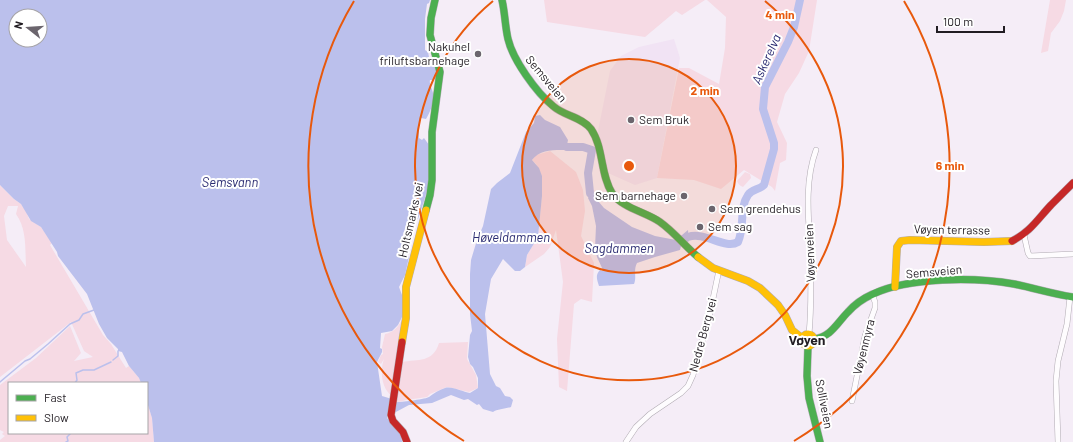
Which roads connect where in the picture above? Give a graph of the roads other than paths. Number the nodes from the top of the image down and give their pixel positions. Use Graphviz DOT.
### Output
graph roads {
  1 [pos="502,0"];
  2 [pos="434,5"];
  3 [pos="816,150"];
  4 [pos="1073,182"];
  5 [pos="1024,235"];
  6 [pos="1073,254"];
  7 [pos="719,270"];
  8 [pos="895,286"];
  9 [pos="872,294"];
  10 [pos="1072,297"];
  11 [pos="809,334"];
  12 [pos="802,338"];
  13 [pos="814,340"];
  14 [pos="808,346"];
  15 [pos="852,401"];
  16 [pos="407,442"];
  17 [pos="626,442"];
  18 [pos="820,442"];
  19 [pos="1058,442"];
  1 -- 7 [label="main road, Semsveien"];
  2 -- 16 [label="main road, Holtsmarks vei"];
  3 -- 11 [label="street, Vøyenveien"];
  4 -- 5 [label="main road, Vøyen terrasse"];
  5 -- 6 [label="street"];
  5 -- 8 [label="main road, Vøyen terrasse"];
  7 -- 12 [label="main road"];
  7 -- 17 [label="street, Nedre Berg vei"];
  8 -- 9 [label="main road, Semsveien"];
  8 -- 10 [label="main road, Semsveien"];
  9 -- 13 [label="main road, Semsveien"];
  9 -- 15 [label="street, Vøyenmyra"];
  10 -- 19 [label="street"];
  11 -- 12 [label="main road"];
  11 -- 13 [label="main road"];
  12 -- 14 [label="main road"];
  13 -- 14 [label="main road"];
  14 -- 18 [label="main road, Solliveien"];
}
